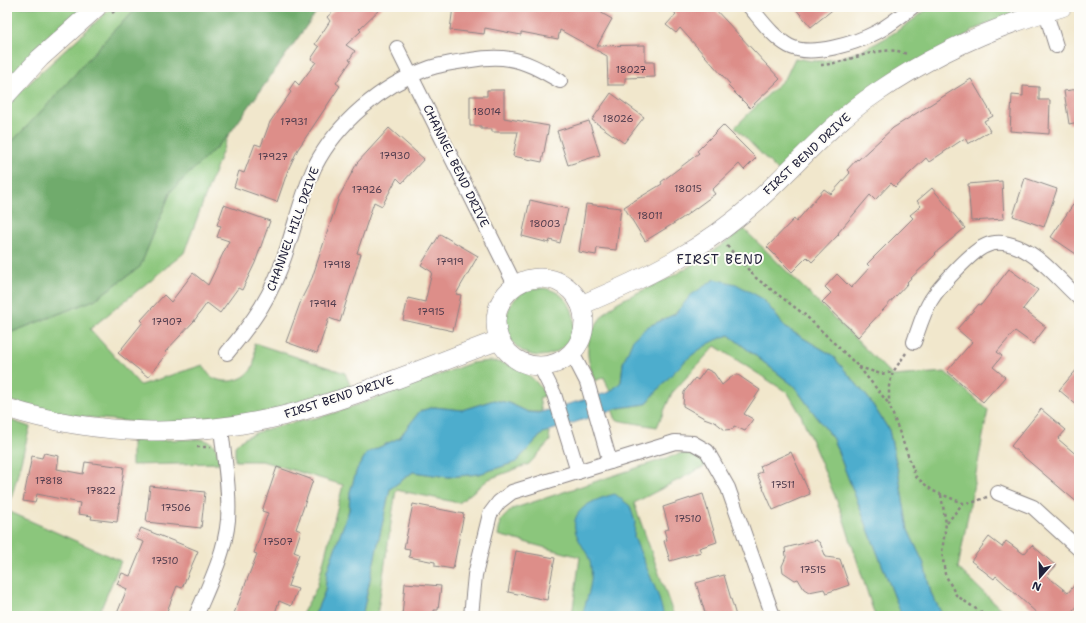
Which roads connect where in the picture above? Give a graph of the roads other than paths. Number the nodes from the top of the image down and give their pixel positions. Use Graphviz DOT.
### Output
graph roads {
  1 [pos="98,7"];
  2 [pos="750,7"];
  3 [pos="912,7"];
  4 [pos="1051,8"];
  5 [pos="1056,46"];
  6 [pos="397,48"];
  7 [pos="411,75"];
  8 [pos="560,81"];
  9 [pos="7,94"];
  10 [pos="515,285"];
  11 [pos="1079,298"];
  12 [pos="581,305"];
  13 [pos="499,340"];
  14 [pos="914,342"];
  15 [pos="227,353"];
  16 [pos="572,353"];
  17 [pos="540,366"];
  18 [pos="7,408"];
  19 [pos="221,428"];
  20 [pos="610,462"];
  21 [pos="578,472"];
  22 [pos="998,493"];
  23 [pos="1079,549"];
  24 [pos="196,616"];
  25 [pos="471,616"];
  26 [pos="773,616"];
  1 -- 9 [label="street"];
  2 -- 3 [label="street"];
  4 -- 5 [label="street"];
  4 -- 12 [label="street, FIRST BEND DRIVE"];
  6 -- 7 [label="street, CHANNEL BEND DRIVE"];
  7 -- 8 [label="street, CHANNEL HILL DRIVE"];
  7 -- 10 [label="street, CHANNEL BEND DRIVE"];
  7 -- 15 [label="street, CHANNEL HILL DRIVE"];
  10 -- 12 [label="street"];
  10 -- 13 [label="street"];
  11 -- 14 [label="street"];
  12 -- 16 [label="street"];
  13 -- 17 [label="street"];
  13 -- 19 [label="street, FIRST BEND DRIVE"];
  16 -- 17 [label="street"];
  16 -- 20 [label="street"];
  17 -- 21 [label="street"];
  18 -- 19 [label="street, FIRST BEND DRIVE"];
  19 -- 24 [label="street"];
  20 -- 21 [label="street"];
  20 -- 26 [label="street"];
  21 -- 25 [label="street"];
  22 -- 23 [label="street"];
}
